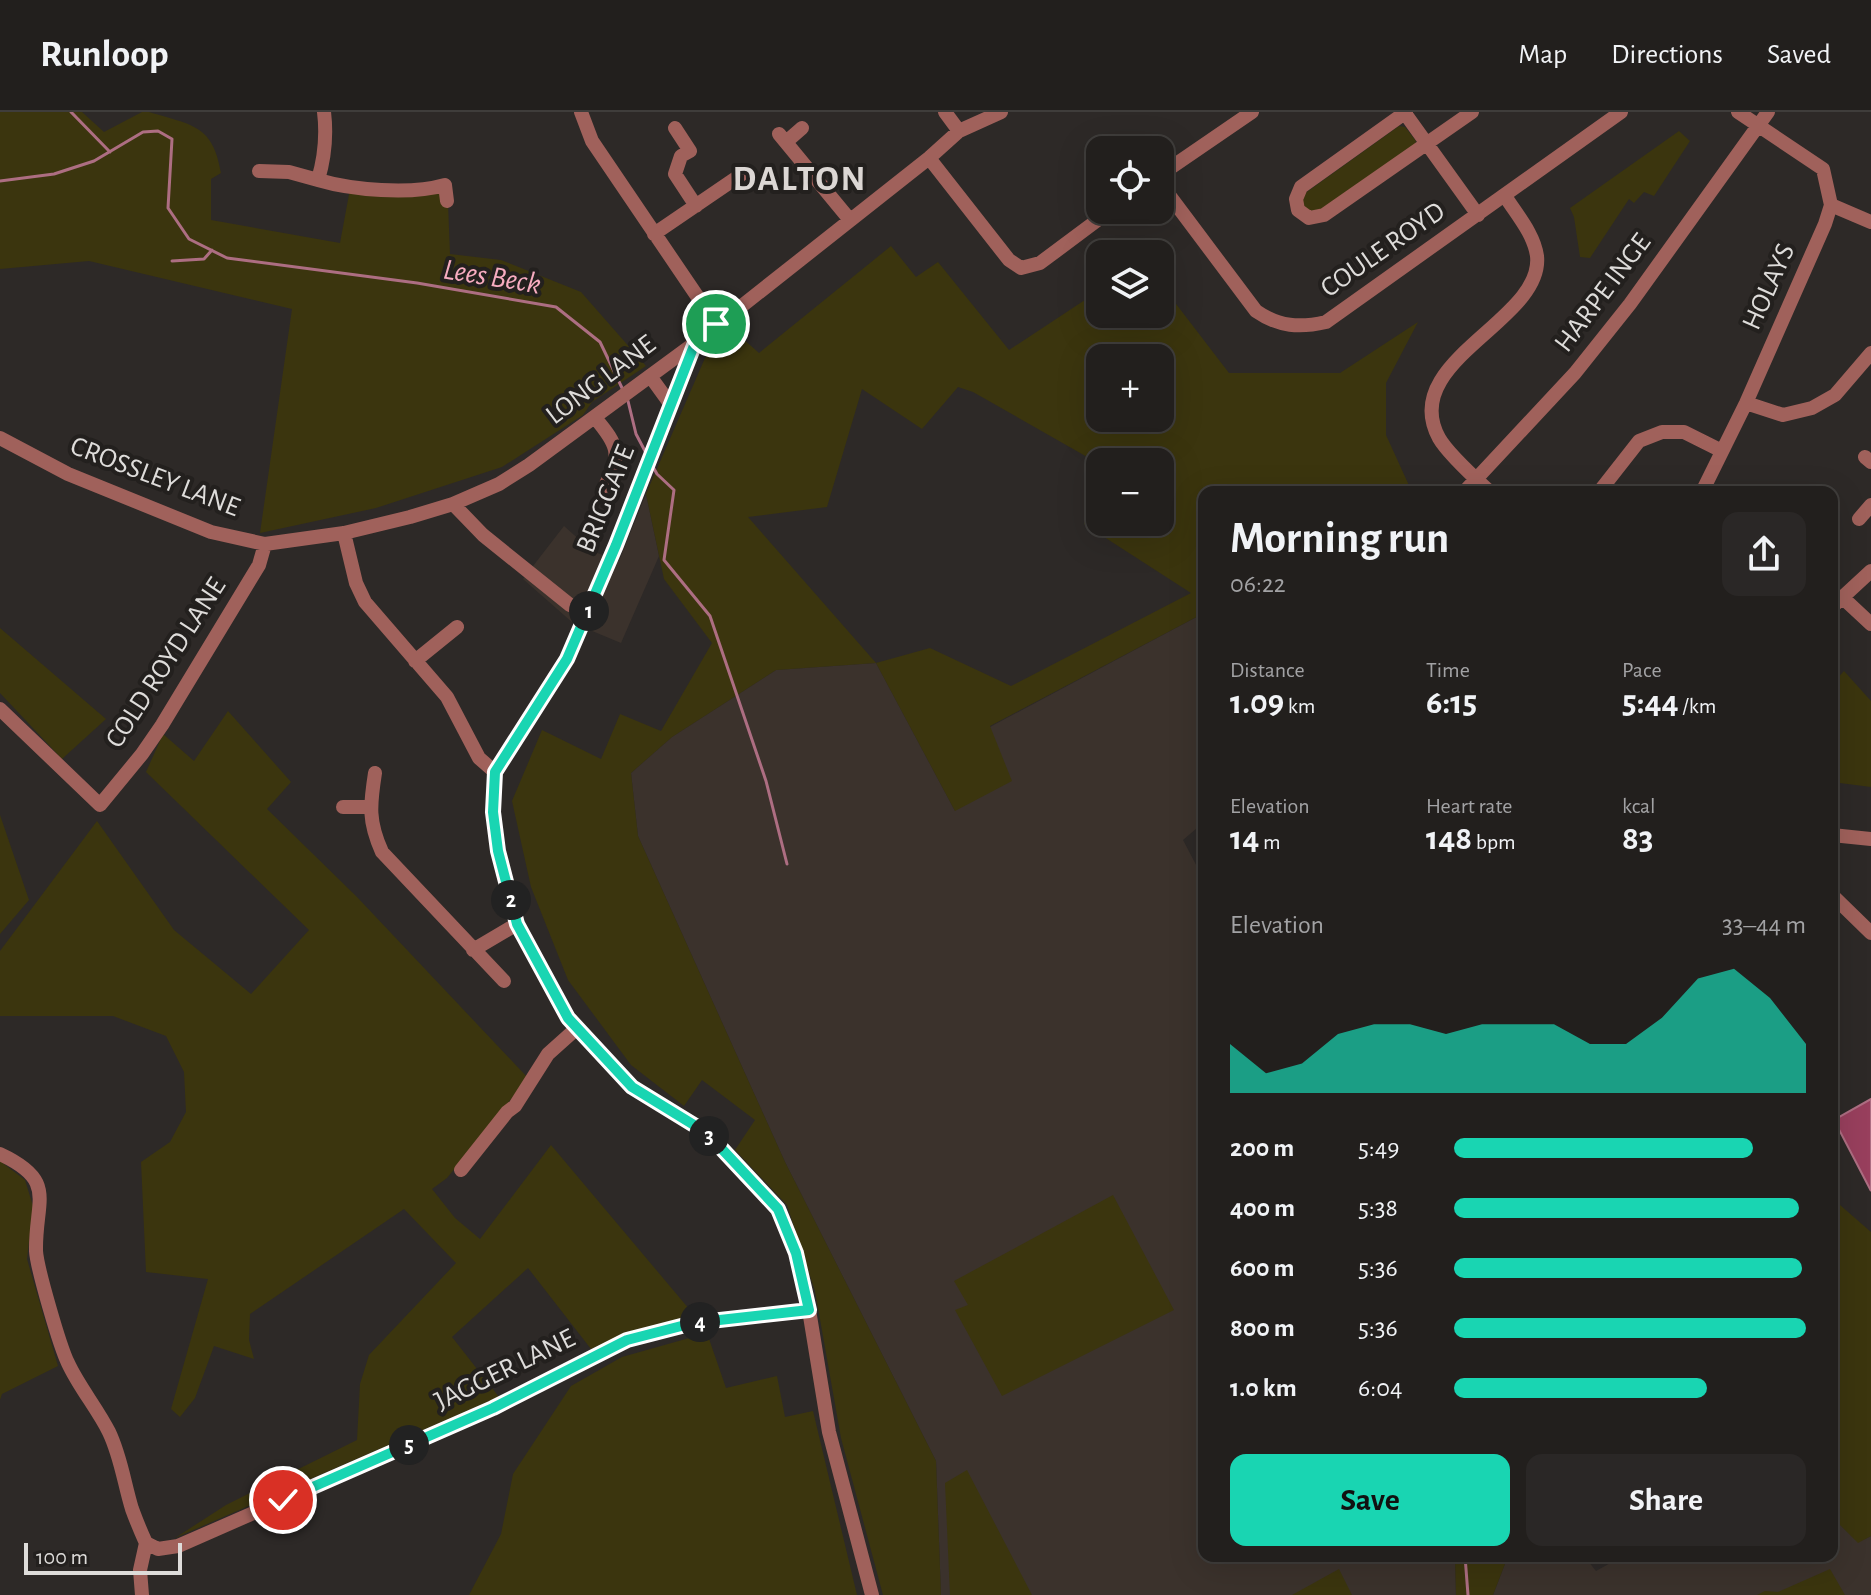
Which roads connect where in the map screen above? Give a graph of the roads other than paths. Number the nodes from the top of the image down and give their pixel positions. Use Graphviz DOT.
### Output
graph roads {
  1 [pos="324,112"];
  2 [pos="581,112"];
  3 [pos="945,112"];
  4 [pos="999,112"];
  5 [pos="1252,112"];
  6 [pos="1405,112"];
  7 [pos="1472,112"];
  8 [pos="1621,112"];
  9 [pos="1738,112"];
  10 [pos="1768,112"];
  11 [pos="1759,125"];
  12 [pos="675,128"];
  13 [pos="802,128"];
  14 [pos="959,131"];
  15 [pos="1428,142"];
  16 [pos="929,158"];
  17 [pos="1174,165"];
  18 [pos="259,171"];
  19 [pos="742,174"];
  20 [pos="318,180"];
  21 [pos="1505,196"];
  22 [pos="447,201"];
  23 [pos="1174,202"];
  24 [pos="1831,205"];
  25 [pos="696,206"];
  26 [pos="1478,215"];
  27 [pos="850,220"];
  28 [pos="1871,222"];
  29 [pos="1092,224"];
  30 [pos="654,234"];
  31 [pos="716,324"];
  32 [pos="695,343"];
  33 [pos="1871,353"];
  34 [pos="644,380"];
  35 [pos="1746,403"];
  36 [pos="671,405"];
  37 [pos="596,419"];
  38 [pos="0,438"];
  39 [pos="1722,451"];
  40 [pos="1476,479"];
  41 [pos="605,486"];
  42 [pos="1470,486"];
  43 [pos="1484,486"];
  44 [pos="1604,486"];
  45 [pos="1705,486"];
  46 [pos="453,504"];
  47 [pos="1871,505"];
  48 [pos="1859,519"];
  49 [pos="344,533"];
  50 [pos="265,544"];
  51 [pos="1871,571"];
  52 [pos="1838,602"];
  53 [pos="1838,604"];
  54 [pos="588,612"];
  55 [pos="1871,624"];
  56 [pos="457,627"];
  57 [pos="415,661"];
  58 [pos="0,709"];
  59 [pos="495,772"];
  60 [pos="375,773"];
  61 [pos="343,807"];
  62 [pos="369,807"];
  63 [pos="1838,836"];
  64 [pos="1871,839"];
  65 [pos="1838,901"];
  66 [pos="517,924"];
  67 [pos="1871,933"];
  68 [pos="473,950"];
  69 [pos="504,981"];
  70 [pos="577,1028"];
  71 [pos="0,1154"];
  72 [pos="461,1170"];
  73 [pos="809,1310"];
  74 [pos="146,1543"];
  75 [pos="142,1595"];
  76 [pos="872,1595"];
  1 -- 20 [label="street"];
  2 -- 30 [label="street"];
  3 -- 14 [label="street"];
  4 -- 14 [label="street, LONG LANE"];
  5 -- 17 [label="street"];
  6 -- 15 [label="street"];
  6 -- 15 [label="street"];
  7 -- 15 [label="street"];
  8 -- 21 [label="street, COULE ROYD"];
  9 -- 11 [label="street"];
  10 -- 11 [label="street, HARPE INGE"];
  11 -- 24 [label="street"];
  11 -- 40 [label="street, HARPE INGE"];
  12 -- 25 [label="street"];
  13 -- 27 [label="street"];
  14 -- 16 [label="street, LONG LANE"];
  15 -- 26 [label="street"];
  16 -- 27 [label="street, LONG LANE"];
  16 -- 29 [label="street"];
  18 -- 20 [label="street"];
  19 -- 25 [label="street"];
  20 -- 22 [label="street"];
  21 -- 26 [label="street, COULE ROYD"];
  21 -- 40 [label="street"];
  23 -- 26 [label="street, COULE ROYD"];
  24 -- 28 [label="street"];
  24 -- 35 [label="street, HOLAYS"];
  25 -- 30 [label="street"];
  27 -- 31 [label="street, LONG LANE"];
  30 -- 31 [label="street"];
  31 -- 32 [label="street, LONG LANE"];
  32 -- 34 [label="street, LONG LANE"];
  32 -- 36 [label="street, BRIGGATE"];
  33 -- 35 [label="street"];
  34 -- 36 [label="street"];
  34 -- 37 [label="street, LONG LANE"];
  35 -- 39 [label="street, HOLAYS"];
  36 -- 54 [label="street, BRIGGATE"];
  37 -- 41 [label="street"];
  37 -- 46 [label="street, LONG LANE"];
  38 -- 50 [label="street, CROSSLEY LANE"];
  39 -- 44 [label="street"];
  39 -- 45 [label="street, HOLAYS"];
  40 -- 42 [label="street, HARPE INGE"];
  40 -- 43 [label="street"];
  46 -- 49 [label="street, CROSSLEY LANE"];
  46 -- 54 [label="street"];
  47 -- 48 [label="street"];
  49 -- 50 [label="street, CROSSLEY LANE"];
  49 -- 57 [label="street"];
  50 -- 58 [label="street, COLD ROYD LANE"];
  51 -- 52 [label="street"];
  53 -- 55 [label="street"];
  54 -- 59 [label="street, BRIGGATE"];
  56 -- 57 [label="street"];
  57 -- 59 [label="street"];
  59 -- 66 [label="street"];
  60 -- 62 [label="street"];
  61 -- 62 [label="street"];
  62 -- 68 [label="street"];
  63 -- 64 [label="street"];
  65 -- 67 [label="street"];
  66 -- 68 [label="street"];
  66 -- 70 [label="street"];
  68 -- 69 [label="street"];
  70 -- 72 [label="street"];
  70 -- 73 [label="street"];
  71 -- 74 [label="street"];
  73 -- 74 [label="street, JAGGER LANE"];
  73 -- 76 [label="street"];
  74 -- 75 [label="street"];
}
